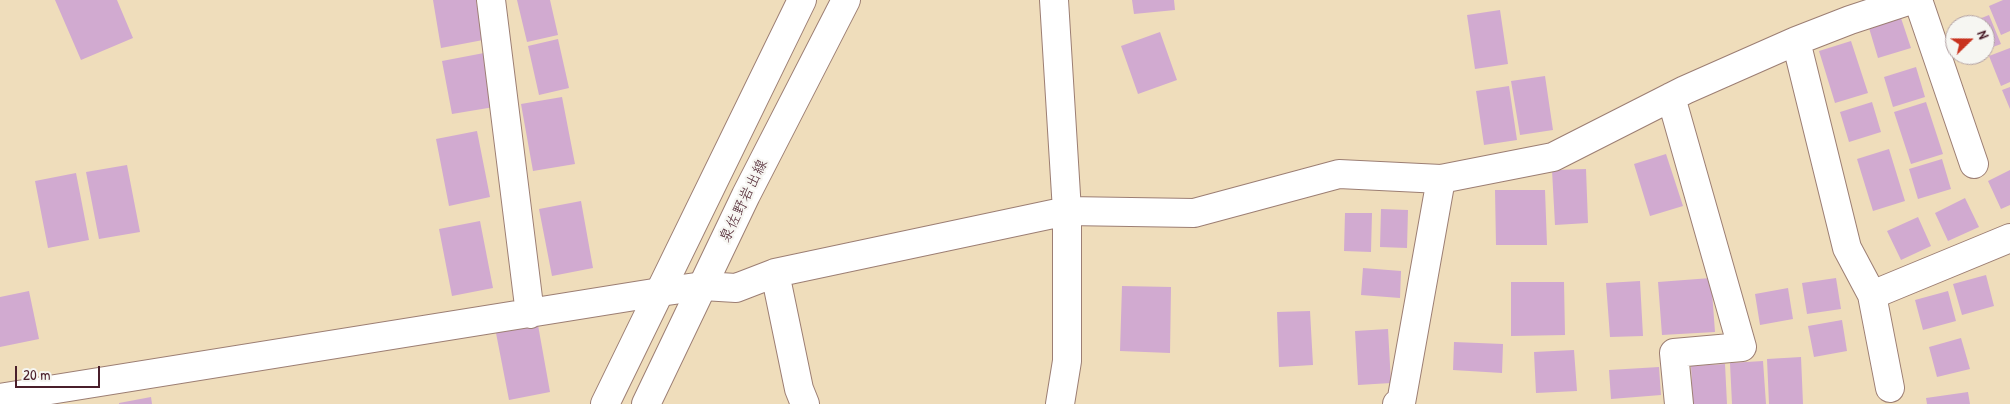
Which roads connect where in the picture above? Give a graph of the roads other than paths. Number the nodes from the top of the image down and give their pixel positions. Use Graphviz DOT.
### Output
graph roads {
  1 [pos="491,0"];
  2 [pos="802,0"];
  3 [pos="846,0"];
  4 [pos="1054,0"];
  5 [pos="1911,0"];
  6 [pos="1918,0"];
  7 [pos="1796,41"];
  8 [pos="1671,97"];
  9 [pos="1974,164"];
  10 [pos="1441,179"];
  11 [pos="1067,211"];
  12 [pos="2010,238"];
  13 [pos="775,273"];
  14 [pos="703,286"];
  15 [pos="660,292"];
  16 [pos="1872,296"];
  17 [pos="530,314"];
  18 [pos="1890,388"];
  19 [pos="0,398"];
  20 [pos="606,404"];
  21 [pos="646,404"];
  22 [pos="805,404"];
  23 [pos="1060,404"];
  24 [pos="1397,404"];
  25 [pos="1679,404"];
  1 -- 17 [label="street"];
  2 -- 15 [label="street"];
  3 -- 14 [label="street, 泉佐野岩出線"];
  4 -- 11 [label="street"];
  5 -- 7 [label="street"];
  6 -- 9 [label="street"];
  7 -- 8 [label="street"];
  7 -- 16 [label="street"];
  8 -- 10 [label="street"];
  8 -- 25 [label="street"];
  10 -- 11 [label="street"];
  10 -- 24 [label="street"];
  11 -- 13 [label="street"];
  11 -- 23 [label="street"];
  12 -- 16 [label="street"];
  13 -- 14 [label="street"];
  13 -- 22 [label="street"];
  14 -- 15 [label="street"];
  14 -- 21 [label="street, 泉佐野岩出線"];
  15 -- 17 [label="street"];
  15 -- 20 [label="street"];
  16 -- 18 [label="street"];
  17 -- 19 [label="street"];
}
